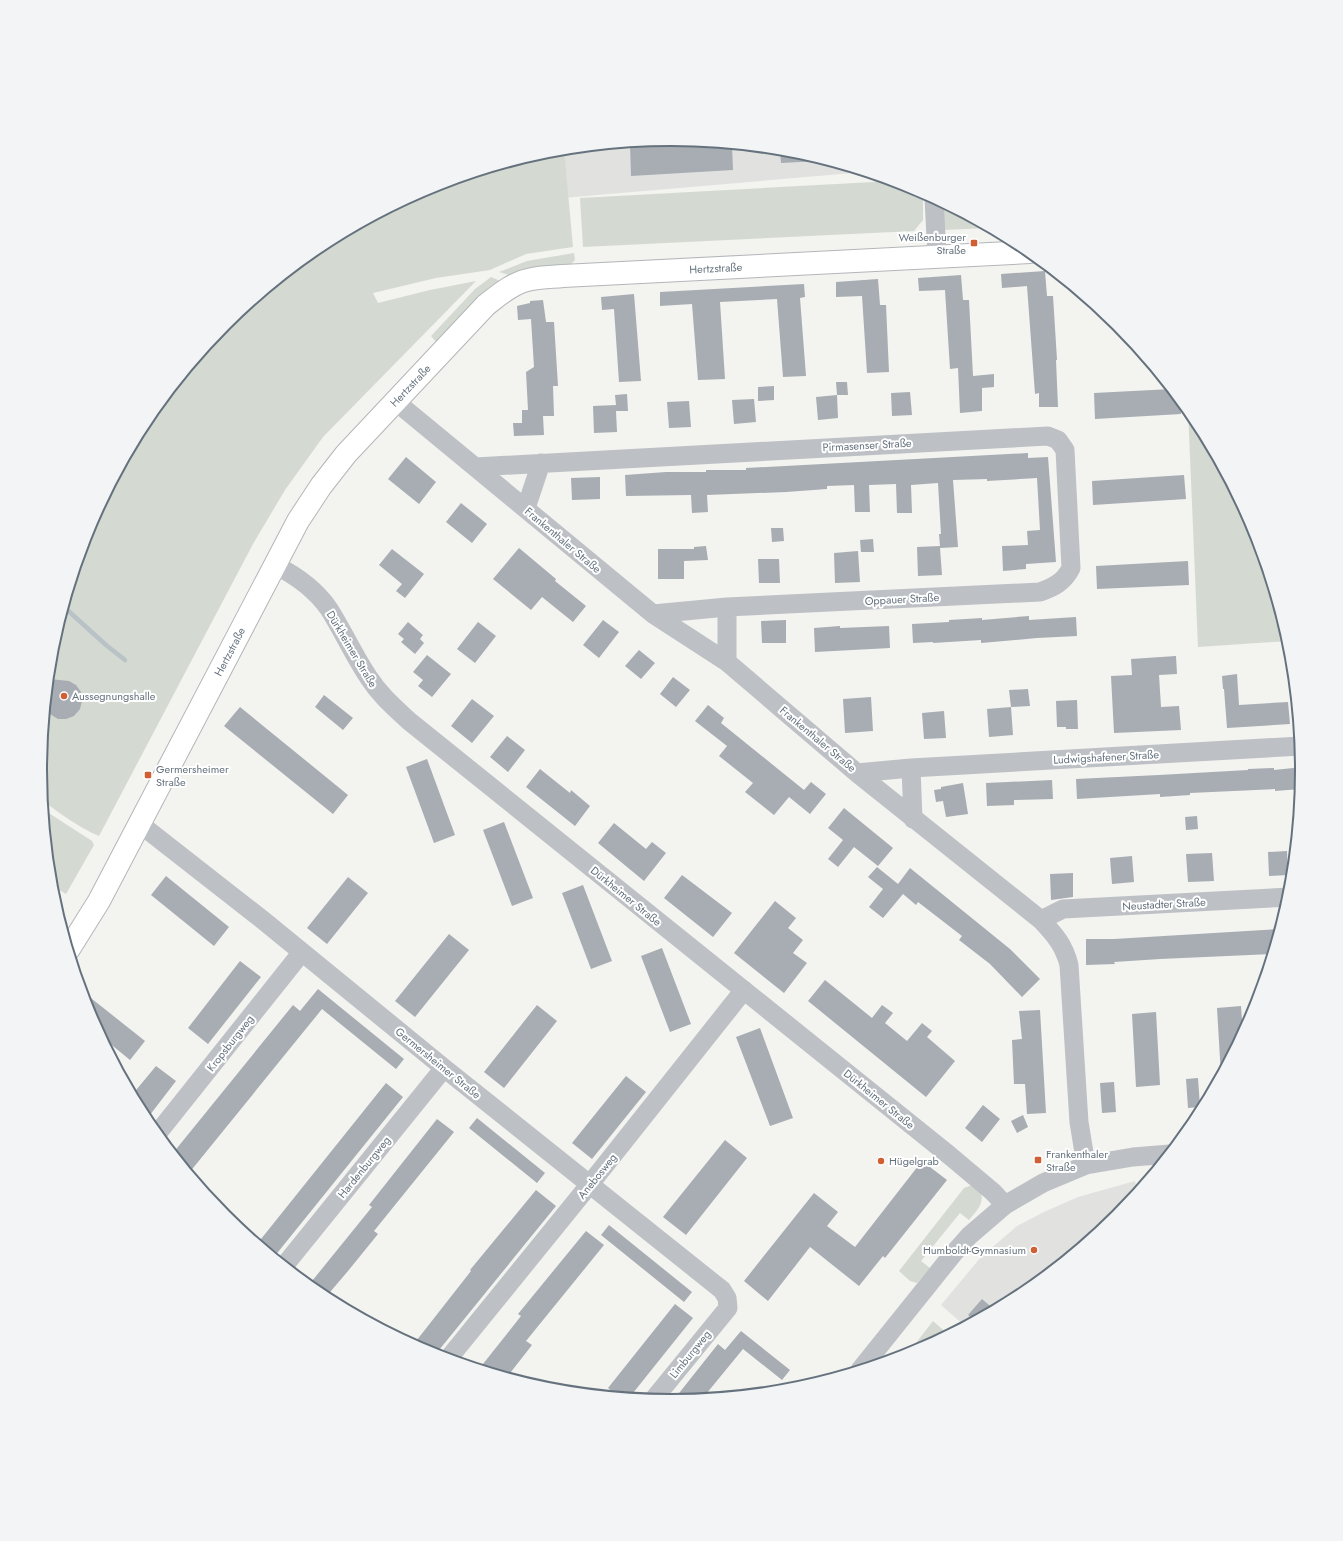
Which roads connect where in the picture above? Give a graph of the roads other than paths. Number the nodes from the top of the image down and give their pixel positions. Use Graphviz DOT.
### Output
graph roads {
  1 [pos="934,204"];
  2 [pos="1020,252"];
  3 [pos="937,256"];
  4 [pos="395,401"];
  5 [pos="541,462"];
  6 [pos="475,466"];
  7 [pos="526,508"];
  8 [pos="275,565"];
  9 [pos="1069,572"];
  10 [pos="727,607"];
  11 [pos="653,614"];
  12 [pos="727,662"];
  13 [pos="1295,746"];
  14 [pos="911,768"];
  15 [pos="858,773"];
  16 [pos="913,819"];
  17 [pos="140,824"];
  18 [pos="1283,897"];
  19 [pos="1041,920"];
  20 [pos="72,944"];
  21 [pos="302,952"];
  22 [pos="744,990"];
  23 [pos="444,1068"];
  24 [pos="161,1129"];
  25 [pos="1164,1154"];
  26 [pos="1086,1165"];
  27 [pos="590,1184"];
  28 [pos="1005,1205"];
  29 [pos="287,1263"];
  30 [pos="728,1308"];
  31 [pos="452,1354"];
  32 [pos="865,1364"];
  33 [pos="657,1395"];
  1 -- 3 [label="street"];
  2 -- 3 [label="main road, Hertzstraße"];
  3 -- 4 [label="main road, Hertzstraße"];
  4 -- 6 [label="street, Frankenthaler Straße"];
  4 -- 8 [label="main road, Hertzstraße"];
  5 -- 6 [label="street, Pirmasenser Straße"];
  5 -- 7 [label="street"];
  5 -- 9 [label="street, Pirmasenser Straße"];
  6 -- 7 [label="street, Frankenthaler Straße"];
  7 -- 11 [label="street, Frankenthaler Straße"];
  8 -- 17 [label="main road, Hertzstraße"];
  8 -- 22 [label="street, Dürkheimer Straße"];
  9 -- 10 [label="street, Oppauer Straße"];
  10 -- 11 [label="street, Oppauer Straße"];
  10 -- 12 [label="street"];
  11 -- 12 [label="street, Frankenthaler Straße"];
  12 -- 15 [label="street, Frankenthaler Straße"];
  13 -- 14 [label="street, Ludwigshafener Straße"];
  14 -- 15 [label="street, Ludwigshafener Straße"];
  14 -- 16 [label="street"];
  15 -- 16 [label="street, Frankenthaler Straße"];
  16 -- 19 [label="street, Frankenthaler Straße"];
  17 -- 20 [label="main road, Hertzstraße"];
  17 -- 21 [label="street, Germersheimer Straße"];
  18 -- 19 [label="street, Neustadter Straße"];
  19 -- 26 [label="street, Frankenthaler Straße"];
  21 -- 23 [label="street, Germersheimer Straße"];
  21 -- 24 [label="street, Kropsburgweg"];
  22 -- 27 [label="street, Anebosweg"];
  22 -- 28 [label="street, Dürkheimer Straße"];
  23 -- 27 [label="street, Germersheimer Straße"];
  23 -- 29 [label="street, Hardenburgweg"];
  25 -- 26 [label="street"];
  26 -- 28 [label="street"];
  27 -- 30 [label="street, Germersheimer Straße"];
  27 -- 31 [label="street, Anebosweg"];
  28 -- 32 [label="street"];
  30 -- 33 [label="street, Limburgweg"];
}
